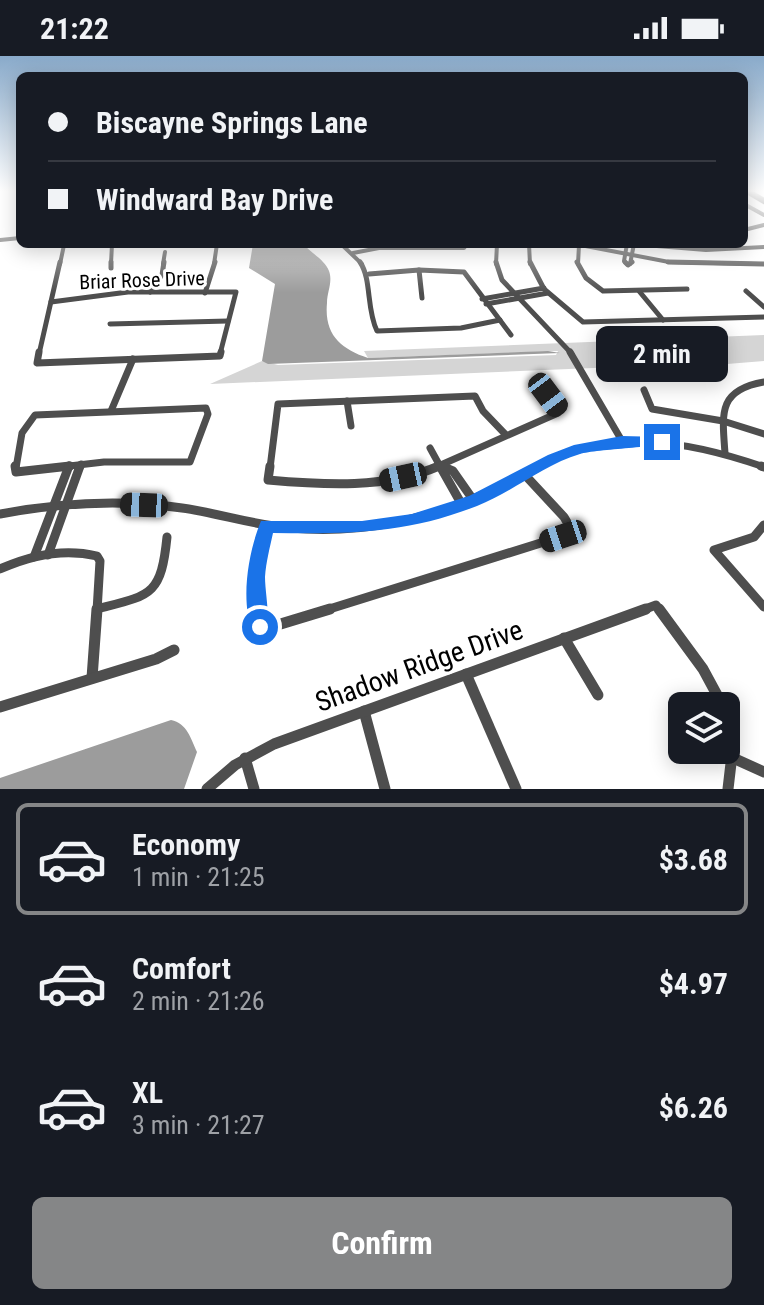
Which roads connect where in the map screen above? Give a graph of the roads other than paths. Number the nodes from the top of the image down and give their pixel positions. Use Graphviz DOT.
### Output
graph roads {
  1 [pos="65,248"];
  2 [pos="112,248"];
  3 [pos="217,248"];
  4 [pos="346,248"];
  5 [pos="379,248"];
  6 [pos="496,248"];
  7 [pos="529,248"];
  8 [pos="576,248"];
  9 [pos="591,248"];
  10 [pos="629,248"];
  11 [pos="632,248"];
  12 [pos="681,248"];
  13 [pos="725,248"];
  14 [pos="165,252"];
  15 [pos="353,253"];
  16 [pos="625,255"];
  17 [pos="633,257"];
  18 [pos="763,264"];
  19 [pos="111,268"];
  20 [pos="419,270"];
  21 [pos="369,274"];
  22 [pos="687,289"];
  23 [pos="546,290"];
  24 [pos="639,291"];
  25 [pos="746,291"];
  26 [pos="150,292"];
  27 [pos="205,293"];
  28 [pos="515,296"];
  29 [pos="422,298"];
  30 [pos="484,301"];
  31 [pos="51,302"];
  32 [pos="764,307"];
  33 [pos="764,317"];
  34 [pos="500,320"];
  35 [pos="663,320"];
  36 [pos="228,321"];
  37 [pos="110,324"];
  38 [pos="511,335"];
  39 [pos="133,359"];
  40 [pos="764,382"];
  41 [pos="644,390"];
  42 [pos="548,395"];
  43 [pos="347,401"];
  44 [pos="111,411"];
  45 [pos="723,421"];
  46 [pos="351,426"];
  47 [pos="764,434"];
  48 [pos="506,435"];
  49 [pos="622,441"];
  50 [pos="430,448"];
  51 [pos="725,453"];
  52 [pos="81,464"];
  53 [pos="69,465"];
  54 [pos="441,466"];
  55 [pos="764,467"];
  56 [pos="525,475"];
  57 [pos="474,501"];
  58 [pos="66,505"];
  59 [pos="462,505"];
  60 [pos="53,506"];
  61 [pos="0,514"];
  62 [pos="764,525"];
  63 [pos="267,526"];
  64 [pos="167,537"];
  65 [pos="48,555"];
  66 [pos="34,557"];
  67 [pos="0,569"];
  68 [pos="764,607"];
  69 [pos="97,609"];
  70 [pos="564,638"];
  71 [pos="174,650"];
  72 [pos="466,674"];
  73 [pos="92,678"];
  74 [pos="715,692"];
  75 [pos="598,695"];
  76 [pos="0,707"];
  77 [pos="364,711"];
  78 [pos="245,758"];
  79 [pos="740,761"];
  80 [pos="732,764"];
  81 [pos="764,772"];
  82 [pos="207,789"];
  83 [pos="254,789"];
  84 [pos="385,789"];
  85 [pos="516,789"];
  86 [pos="728,789"];
  1 -- 31 [label="street"];
  2 -- 19 [label="street"];
  3 -- 27 [label="street"];
  4 -- 15 [label="street"];
  5 -- 15 [label="street"];
  6 -- 28 [label="street"];
  7 -- 23 [label="street"];
  8 -- 24 [label="street"];
  9 -- 16 [label="street"];
  10 -- 16 [label="street"];
  11 -- 17 [label="street"];
  12 -- 13 [label="street"];
  14 -- 26 [label="street"];
  15 -- 21 [label="street"];
  16 -- 17 [label="street"];
  17 -- 18 [label="street"];
  20 -- 21 [label="street"];
  20 -- 29 [label="street"];
  20 -- 30 [label="street"];
  21 -- 34 [label="street"];
  22 -- 24 [label="street"];
  23 -- 28 [label="street"];
  23 -- 35 [label="street"];
  24 -- 35 [label="street"];
  25 -- 32 [label="street"];
  26 -- 27 [label="street, Briar Rose Drive"];
  26 -- 31 [label="street, Briar Rose Drive"];
  27 -- 36 [label="street, Briar Rose Drive"];
  28 -- 30 [label="street"];
  28 -- 49 [label="street"];
  30 -- 34 [label="street"];
  31 -- 39 [label="street"];
  33 -- 35 [label="street"];
  34 -- 38 [label="street"];
  36 -- 37 [label="street"];
  36 -- 39 [label="street"];
  39 -- 44 [label="street"];
  40 -- 45 [label="street"];
  41 -- 45 [label="street"];
  42 -- 48 [label="street"];
  43 -- 46 [label="street"];
  43 -- 48 [label="street"];
  43 -- 54 [label="street"];
  44 -- 52 [label="street"];
  44 -- 53 [label="street"];
  45 -- 47 [label="street"];
  45 -- 51 [label="street"];
  48 -- 54 [label="street"];
  49 -- 51 [label="street"];
  49 -- 56 [label="street"];
  50 -- 54 [label="street"];
  51 -- 55 [label="street"];
  52 -- 53 [label="street"];
  52 -- 58 [label="street"];
  53 -- 60 [label="street"];
  54 -- 57 [label="street"];
  54 -- 59 [label="street"];
  56 -- 57 [label="street"];
  56 -- 63 [label="street"];
  57 -- 59 [label="street"];
  58 -- 60 [label="street"];
  58 -- 63 [label="street"];
  58 -- 65 [label="street"];
  59 -- 63 [label="street"];
  60 -- 61 [label="street"];
  60 -- 66 [label="street"];
  62 -- 68 [label="street"];
  64 -- 69 [label="street"];
  65 -- 66 [label="street"];
  65 -- 69 [label="street"];
  66 -- 67 [label="street"];
  69 -- 73 [label="street"];
  70 -- 72 [label="street, Shadow Ridge Drive"];
  70 -- 74 [label="street, Shadow Ridge Drive"];
  70 -- 75 [label="street"];
  71 -- 73 [label="street"];
  72 -- 77 [label="street, Shadow Ridge Drive"];
  72 -- 85 [label="street"];
  73 -- 76 [label="street"];
  77 -- 78 [label="street, Shadow Ridge Drive"];
  77 -- 84 [label="street"];
  78 -- 82 [label="street, Shadow Ridge Drive"];
  78 -- 83 [label="street"];
  79 -- 81 [label="street"];
  80 -- 86 [label="street"];
}
